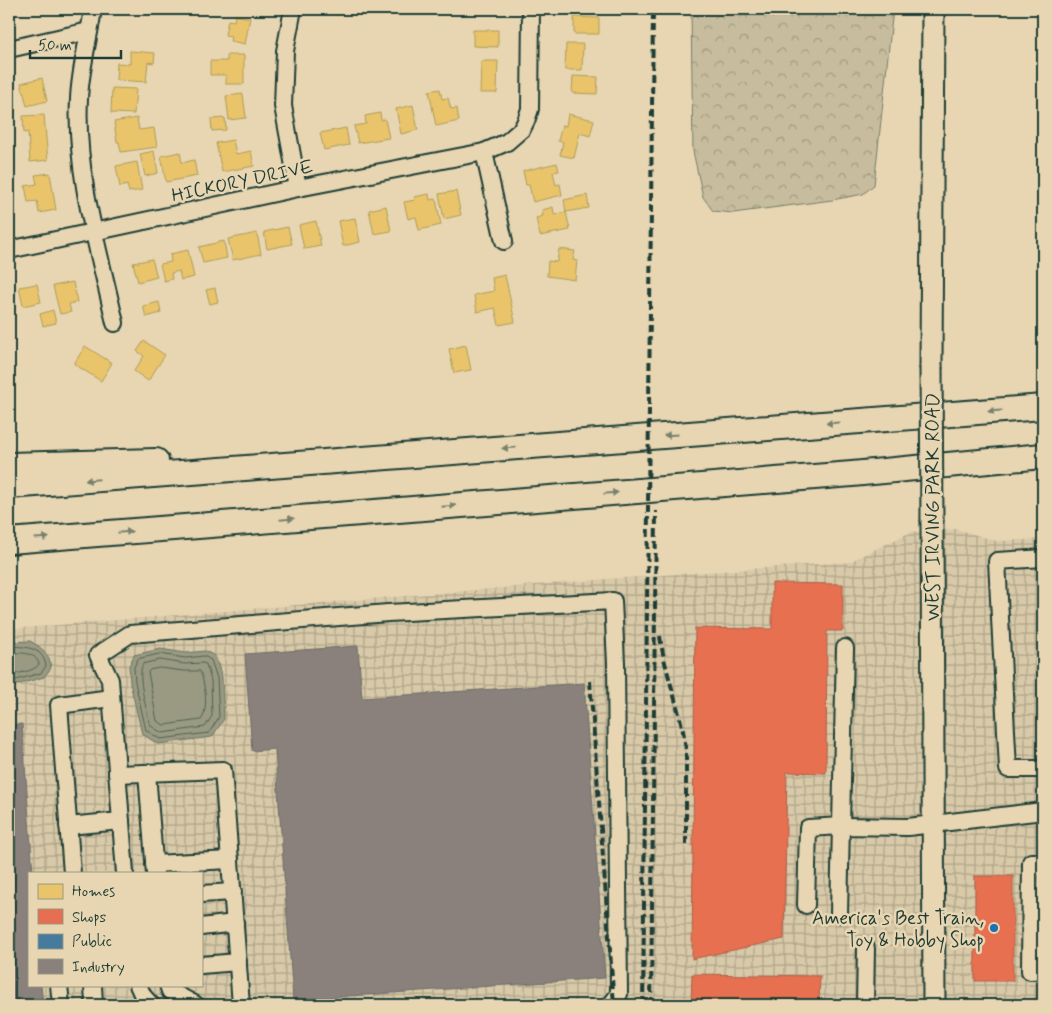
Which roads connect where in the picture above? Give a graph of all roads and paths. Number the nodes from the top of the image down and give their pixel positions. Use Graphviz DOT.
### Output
graph roads {
  1 [pos="93,9"];
  2 [pos="293,9"];
  3 [pos="531,9"];
  4 [pos="933,9"];
  5 [pos="90,31"];
  6 [pos="9,50"];
  7 [pos="484,152"];
  8 [pos="298,188"];
  9 [pos="95,232"];
  10 [pos="504,241"];
  11 [pos="9,250"];
  12 [pos="115,323"];
  13 [pos="1043,408"];
  14 [pos="1043,456"];
  15 [pos="297,463"];
  16 [pos="9,465"];
  17 [pos="1043,472"];
  18 [pos="852,474"];
  19 [pos="9,486"];
  20 [pos="9,541"];
  21 [pos="1043,558"];
  22 [pos="845,648"];
  23 [pos="111,698"];
  24 [pos="1043,768"];
  25 [pos="147,773"];
  26 [pos="117,774"];
  27 [pos="1043,811"];
  28 [pos="121,821"];
  29 [pos="933,823"];
  30 [pos="68,826"];
  31 [pos="841,826"];
  32 [pos="230,860"];
  33 [pos="1043,862"];
  34 [pos="154,868"];
  35 [pos="72,872"];
  36 [pos="125,872"];
  37 [pos="232,892"];
  38 [pos="202,894"];
  39 [pos="806,905"];
  40 [pos="1037,913"];
  41 [pos="839,914"];
  42 [pos="235,923"];
  43 [pos="202,927"];
  44 [pos="866,948"];
  45 [pos="238,962"];
  46 [pos="202,965"];
  47 [pos="1043,970"];
  48 [pos="59,986"];
  49 [pos="93,986"];
  50 [pos="138,986"];
  51 [pos="168,986"];
  52 [pos="61,1005"];
  53 [pos="94,1005"];
  54 [pos="151,1005"];
  55 [pos="196,1005"];
  56 [pos="241,1005"];
  57 [pos="611,1005"];
  58 [pos="865,1005"];
  59 [pos="934,1005"];
  1 -- 5 [label="street"];
  2 -- 8 [label="street"];
  3 -- 7 [label="street, HICKORY DRIVE"];
  4 -- 29 [label="main road, WEST IRVING PARK ROAD, bridge"];
  5 -- 6 [label="street"];
  5 -- 9 [label="street"];
  7 -- 8 [label="street, HICKORY DRIVE"];
  7 -- 10 [label="street"];
  8 -- 9 [label="street, HICKORY DRIVE"];
  9 -- 11 [label="street, HICKORY DRIVE"];
  9 -- 12 [label="street"];
  13 -- 15 [label="highway, one-way"];
  14 -- 18 [label="highway"];
  15 -- 16 [label="highway"];
  15 -- 19 [label="highway, one-way"];
  17 -- 18 [label="highway"];
  20 -- 18 [label="highway, one-way"];
  21 -- 24 [label="street"];
  22 -- 31 [label="street"];
  23 -- 26 [label="street"];
  23 -- 30 [label="street"];
  23 -- 57 [label="street"];
  25 -- 26 [label="street"];
  25 -- 32 [label="street"];
  25 -- 34 [label="street"];
  26 -- 28 [label="street"];
  27 -- 29 [label="street"];
  28 -- 30 [label="street"];
  28 -- 36 [label="street"];
  29 -- 31 [label="street"];
  29 -- 59 [label="main road, WEST IRVING PARK ROAD"];
  30 -- 35 [label="street"];
  31 -- 39 [label="street"];
  31 -- 41 [label="street"];
  32 -- 34 [label="street"];
  32 -- 37 [label="street"];
  33 -- 40 [label="street"];
  37 -- 38 [label="street"];
  37 -- 42 [label="street"];
  40 -- 47 [label="street"];
  42 -- 43 [label="street"];
  42 -- 45 [label="street"];
  44 -- 58 [label="street"];
  45 -- 46 [label="street"];
  45 -- 56 [label="street"];
  48 -- 52 [label="street"];
  49 -- 53 [label="street"];
  50 -- 54 [label="street"];
  51 -- 55 [label="street"];
}
